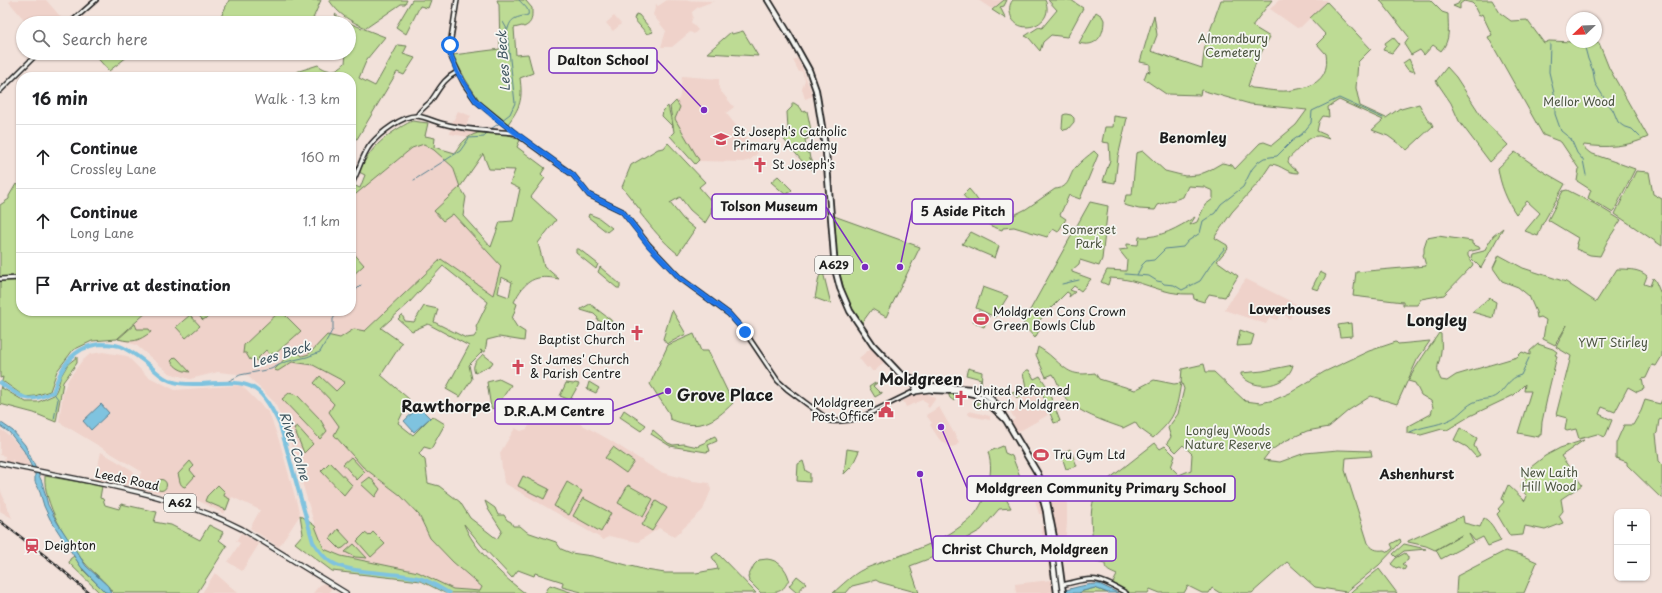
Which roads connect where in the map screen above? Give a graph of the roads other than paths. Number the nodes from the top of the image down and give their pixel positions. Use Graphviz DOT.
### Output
graph roads {
  1 [pos="96,0"];
  2 [pos="457,0"];
  3 [pos="768,0"];
  4 [pos="78,16"];
  5 [pos="31,60"];
  6 [pos="19,72"];
  7 [pos="457,72"];
  8 [pos="16,75"];
  9 [pos="0,91"];
  10 [pos="417,116"];
  11 [pos="505,125"];
  12 [pos="501,132"];
  13 [pos="515,133"];
  14 [pos="356,175"];
  15 [pos="16,278"];
  16 [pos="0,280"];
  17 [pos="901,374"];
  18 [pos="915,384"];
  19 [pos="928,385"];
  20 [pos="922,387"];
  21 [pos="933,390"];
  22 [pos="941,391"];
  23 [pos="914,392"];
  24 [pos="945,395"];
  25 [pos="986,398"];
  26 [pos="1005,419"];
  27 [pos="0,463"];
  28 [pos="1035,471"];
  29 [pos="1056,548"];
  30 [pos="1068,552"];
  31 [pos="1058,558"];
  32 [pos="1056,578"];
  33 [pos="1060,590"];
  34 [pos="346,593"];
  35 [pos="1126,593"];
  1 -- 4 [label="street"];
  2 -- 7 [label="street"];
  3 -- 17 [label="highway, A629"];
  5 -- 6 [label="street"];
  7 -- 10 [label="street"];
  7 -- 11 [label="street"];
  8 -- 9 [label="street"];
  10 -- 12 [label="street"];
  10 -- 14 [label="street"];
  11 -- 12 [label="street"];
  11 -- 13 [label="street"];
  12 -- 13 [label="street"];
  13 -- 23 [label="street"];
  15 -- 16 [label="street"];
  17 -- 18 [label="highway, A629"];
  17 -- 19 [label="highway, A629"];
  18 -- 20 [label="highway, A629"];
  18 -- 23 [label="highway"];
  19 -- 20 [label="street"];
  19 -- 25 [label="highway, A629"];
  20 -- 21 [label="highway, A629"];
  20 -- 23 [label="street"];
  21 -- 22 [label="highway, A629"];
  21 -- 23 [label="street"];
  22 -- 24 [label="highway"];
  22 -- 25 [label="highway, A629"];
  25 -- 26 [label="highway, A629"];
  25 -- 26 [label="highway, A629"];
  26 -- 28 [label="highway, A629"];
  27 -- 34 [label="main road, Leeds Road / A62"];
  28 -- 29 [label="highway, A629"];
  28 -- 32 [label="highway, A629"];
  29 -- 30 [label="highway"];
  29 -- 31 [label="highway, A629"];
  31 -- 32 [label="highway"];
  31 -- 33 [label="highway, A629"];
  32 -- 33 [label="highway, A629"];
  33 -- 35 [label="street"];
}
